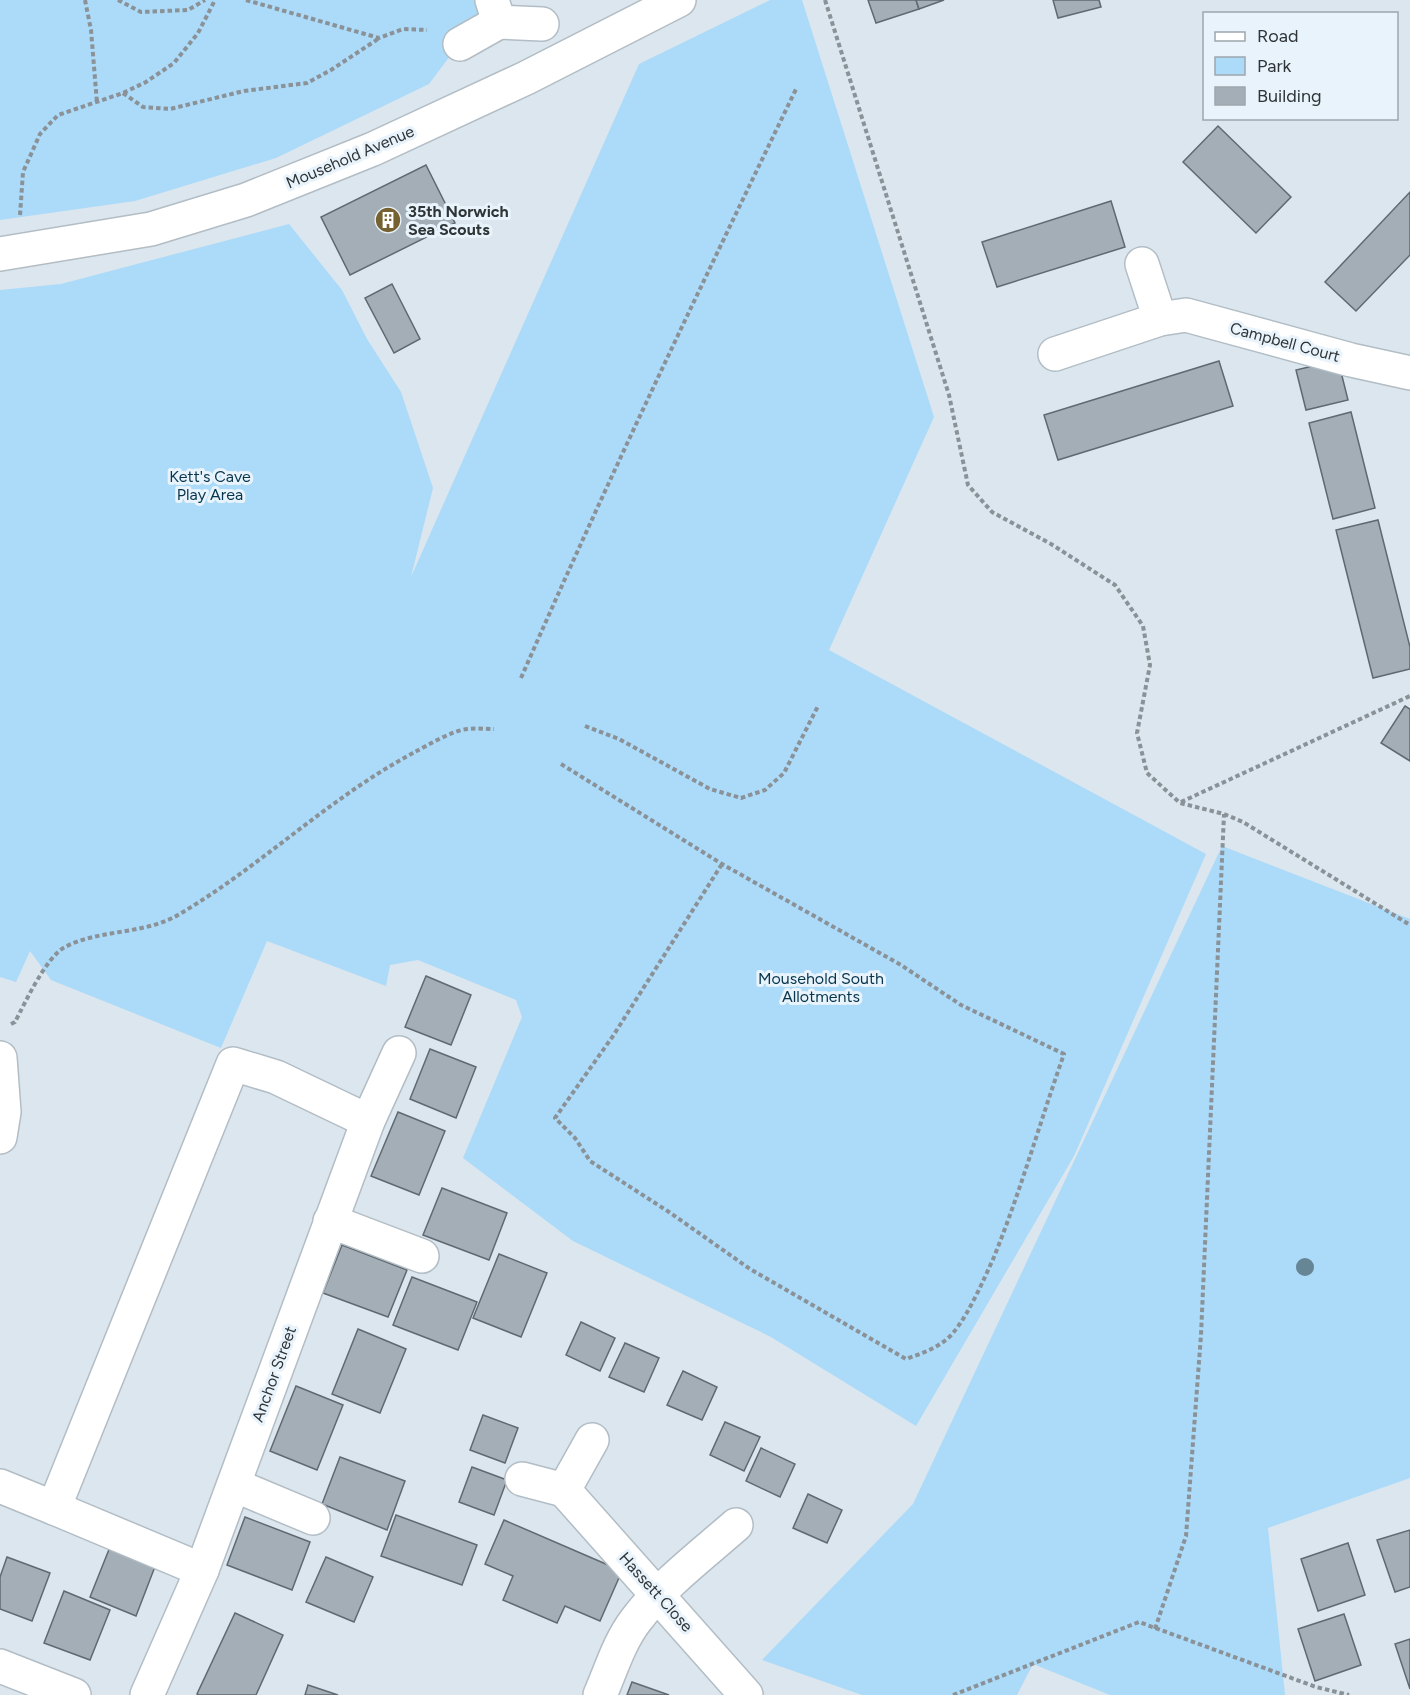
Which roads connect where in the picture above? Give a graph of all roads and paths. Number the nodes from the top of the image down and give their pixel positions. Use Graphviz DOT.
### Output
graph roads {
  1 [pos="85,0"];
  2 [pos="118,0"];
  3 [pos="205,0"];
  4 [pos="215,0"];
  5 [pos="246,0"];
  6 [pos="679,0"];
  7 [pos="825,0"];
  8 [pos="496,11"];
  9 [pos="542,24"];
  10 [pos="379,38"];
  11 [pos="460,44"];
  12 [pos="796,89"];
  13 [pos="123,93"];
  14 [pos="97,103"];
  15 [pos="19,213"];
  16 [pos="0,254"];
  17 [pos="1142,264"];
  18 [pos="1160,319"];
  19 [pos="1055,354"];
  20 [pos="1410,372"];
  21 [pos="521,678"];
  22 [pos="1410,696"];
  23 [pos="818,706"];
  24 [pos="585,726"];
  25 [pos="494,729"];
  26 [pos="561,764"];
  27 [pos="1180,803"];
  28 [pos="1224,814"];
  29 [pos="722,864"];
  30 [pos="1410,925"];
  31 [pos="7,1026"];
  32 [pos="399,1053"];
  33 [pos="0,1058"];
  34 [pos="368,1121"];
  35 [pos="0,1137"];
  36 [pos="330,1221"];
  37 [pos="422,1256"];
  38 [pos="591,1440"];
  39 [pos="522,1479"];
  40 [pos="234,1485"];
  41 [pos="0,1486"];
  42 [pos="564,1490"];
  43 [pos="54,1508"];
  44 [pos="313,1518"];
  45 [pos="736,1525"];
  46 [pos="202,1570"];
  47 [pos="658,1594"];
  48 [pos="1155,1629"];
  49 [pos="0,1666"];
  50 [pos="75,1695"];
  51 [pos="147,1695"];
  52 [pos="600,1695"];
  53 [pos="746,1695"];
  54 [pos="953,1695"];
  55 [pos="1349,1695"];
  1 -- 14 [label="path"];
  2 -- 3 [label="path"];
  4 -- 13 [label="path"];
  5 -- 10 [label="path"];
  6 -- 16 [label="street, Mousehold Avenue"];
  7 -- 27 [label="path"];
  8 -- 9 [label="street"];
  8 -- 11 [label="street"];
  10 -- 11 [label="path"];
  10 -- 13 [label="path"];
  12 -- 21 [label="path"];
  13 -- 14 [label="path"];
  14 -- 15 [label="path"];
  17 -- 18 [label="street"];
  18 -- 19 [label="street, Campbell Court"];
  18 -- 20 [label="street, Campbell Court"];
  22 -- 27 [label="path"];
  23 -- 24 [label="path"];
  25 -- 31 [label="path"];
  26 -- 29 [label="path"];
  27 -- 28 [label="path"];
  28 -- 30 [label="path"];
  28 -- 48 [label="path"];
  29 -- 29 [label="path"];
  32 -- 34 [label="street, Anchor Street"];
  33 -- 35 [label="street"];
  34 -- 36 [label="street, Anchor Street"];
  34 -- 43 [label="street"];
  36 -- 37 [label="street"];
  36 -- 40 [label="street, Anchor Street"];
  38 -- 42 [label="street"];
  39 -- 42 [label="street"];
  40 -- 44 [label="street"];
  40 -- 46 [label="street, Anchor Street"];
  41 -- 43 [label="street"];
  42 -- 47 [label="street, Hassett Close"];
  43 -- 46 [label="street"];
  45 -- 47 [label="street"];
  46 -- 51 [label="street, Anchor Street"];
  47 -- 52 [label="street"];
  47 -- 53 [label="street, Hassett Close"];
  48 -- 54 [label="path"];
  48 -- 55 [label="path"];
  49 -- 50 [label="street"];
}
